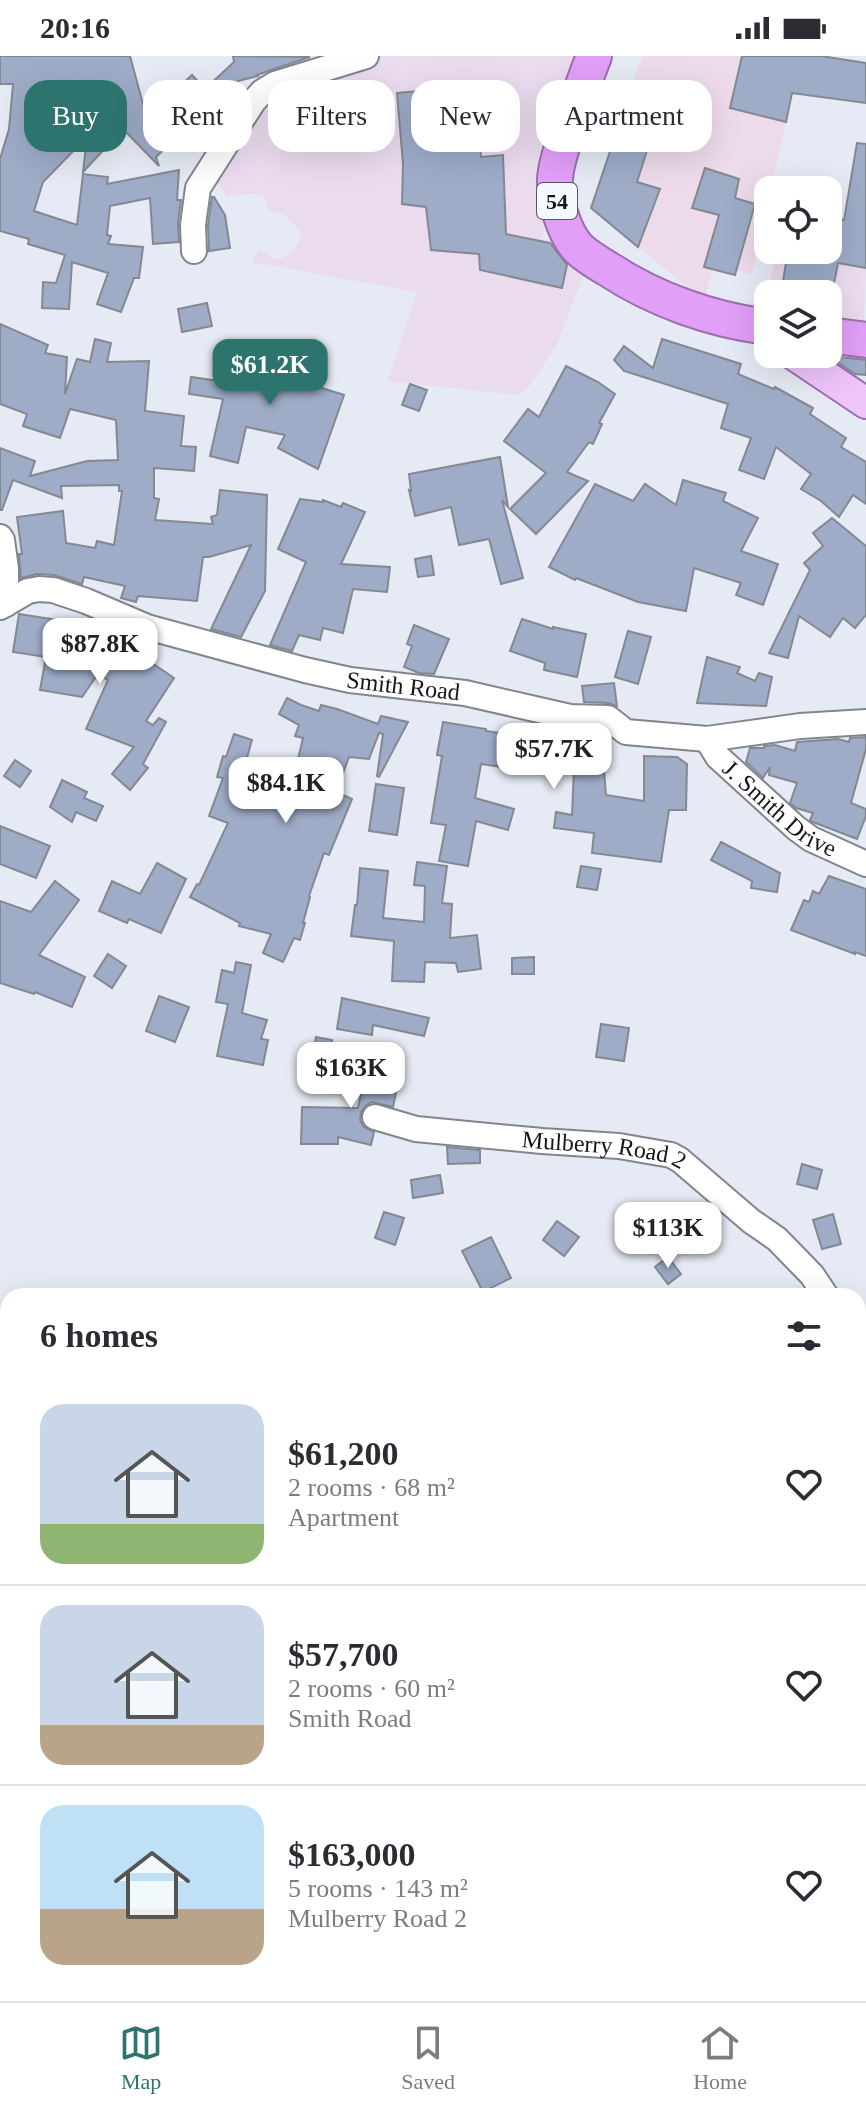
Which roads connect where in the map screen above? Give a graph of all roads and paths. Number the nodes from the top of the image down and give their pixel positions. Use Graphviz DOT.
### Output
graph roads {
  1 [pos="366,56"];
  2 [pos="594,56"];
  3 [pos="194,251"];
  4 [pos="752,325"];
  5 [pos="842,337"];
  6 [pos="866,340"];
  7 [pos="814,368"];
  8 [pos="866,403"];
  9 [pos="0,537"];
  10 [pos="3,606"];
  11 [pos="866,722"];
  12 [pos="707,739"];
  13 [pos="866,864"];
  14 [pos="375,1117"];
  15 [pos="820,1288"];
  1 -- 3 [label="street"];
  2 -- 4 [label="highway, 54"];
  5 -- 6 [label="highway"];
  7 -- 8 [label="main road"];
  9 -- 10 [label="street"];
  10 -- 12 [label="street, Smith Road"];
  11 -- 12 [label="street, Smith Road"];
  12 -- 13 [label="street, J. Smith Drive"];
  14 -- 15 [label="street, Mulberry Road 2"];
}
